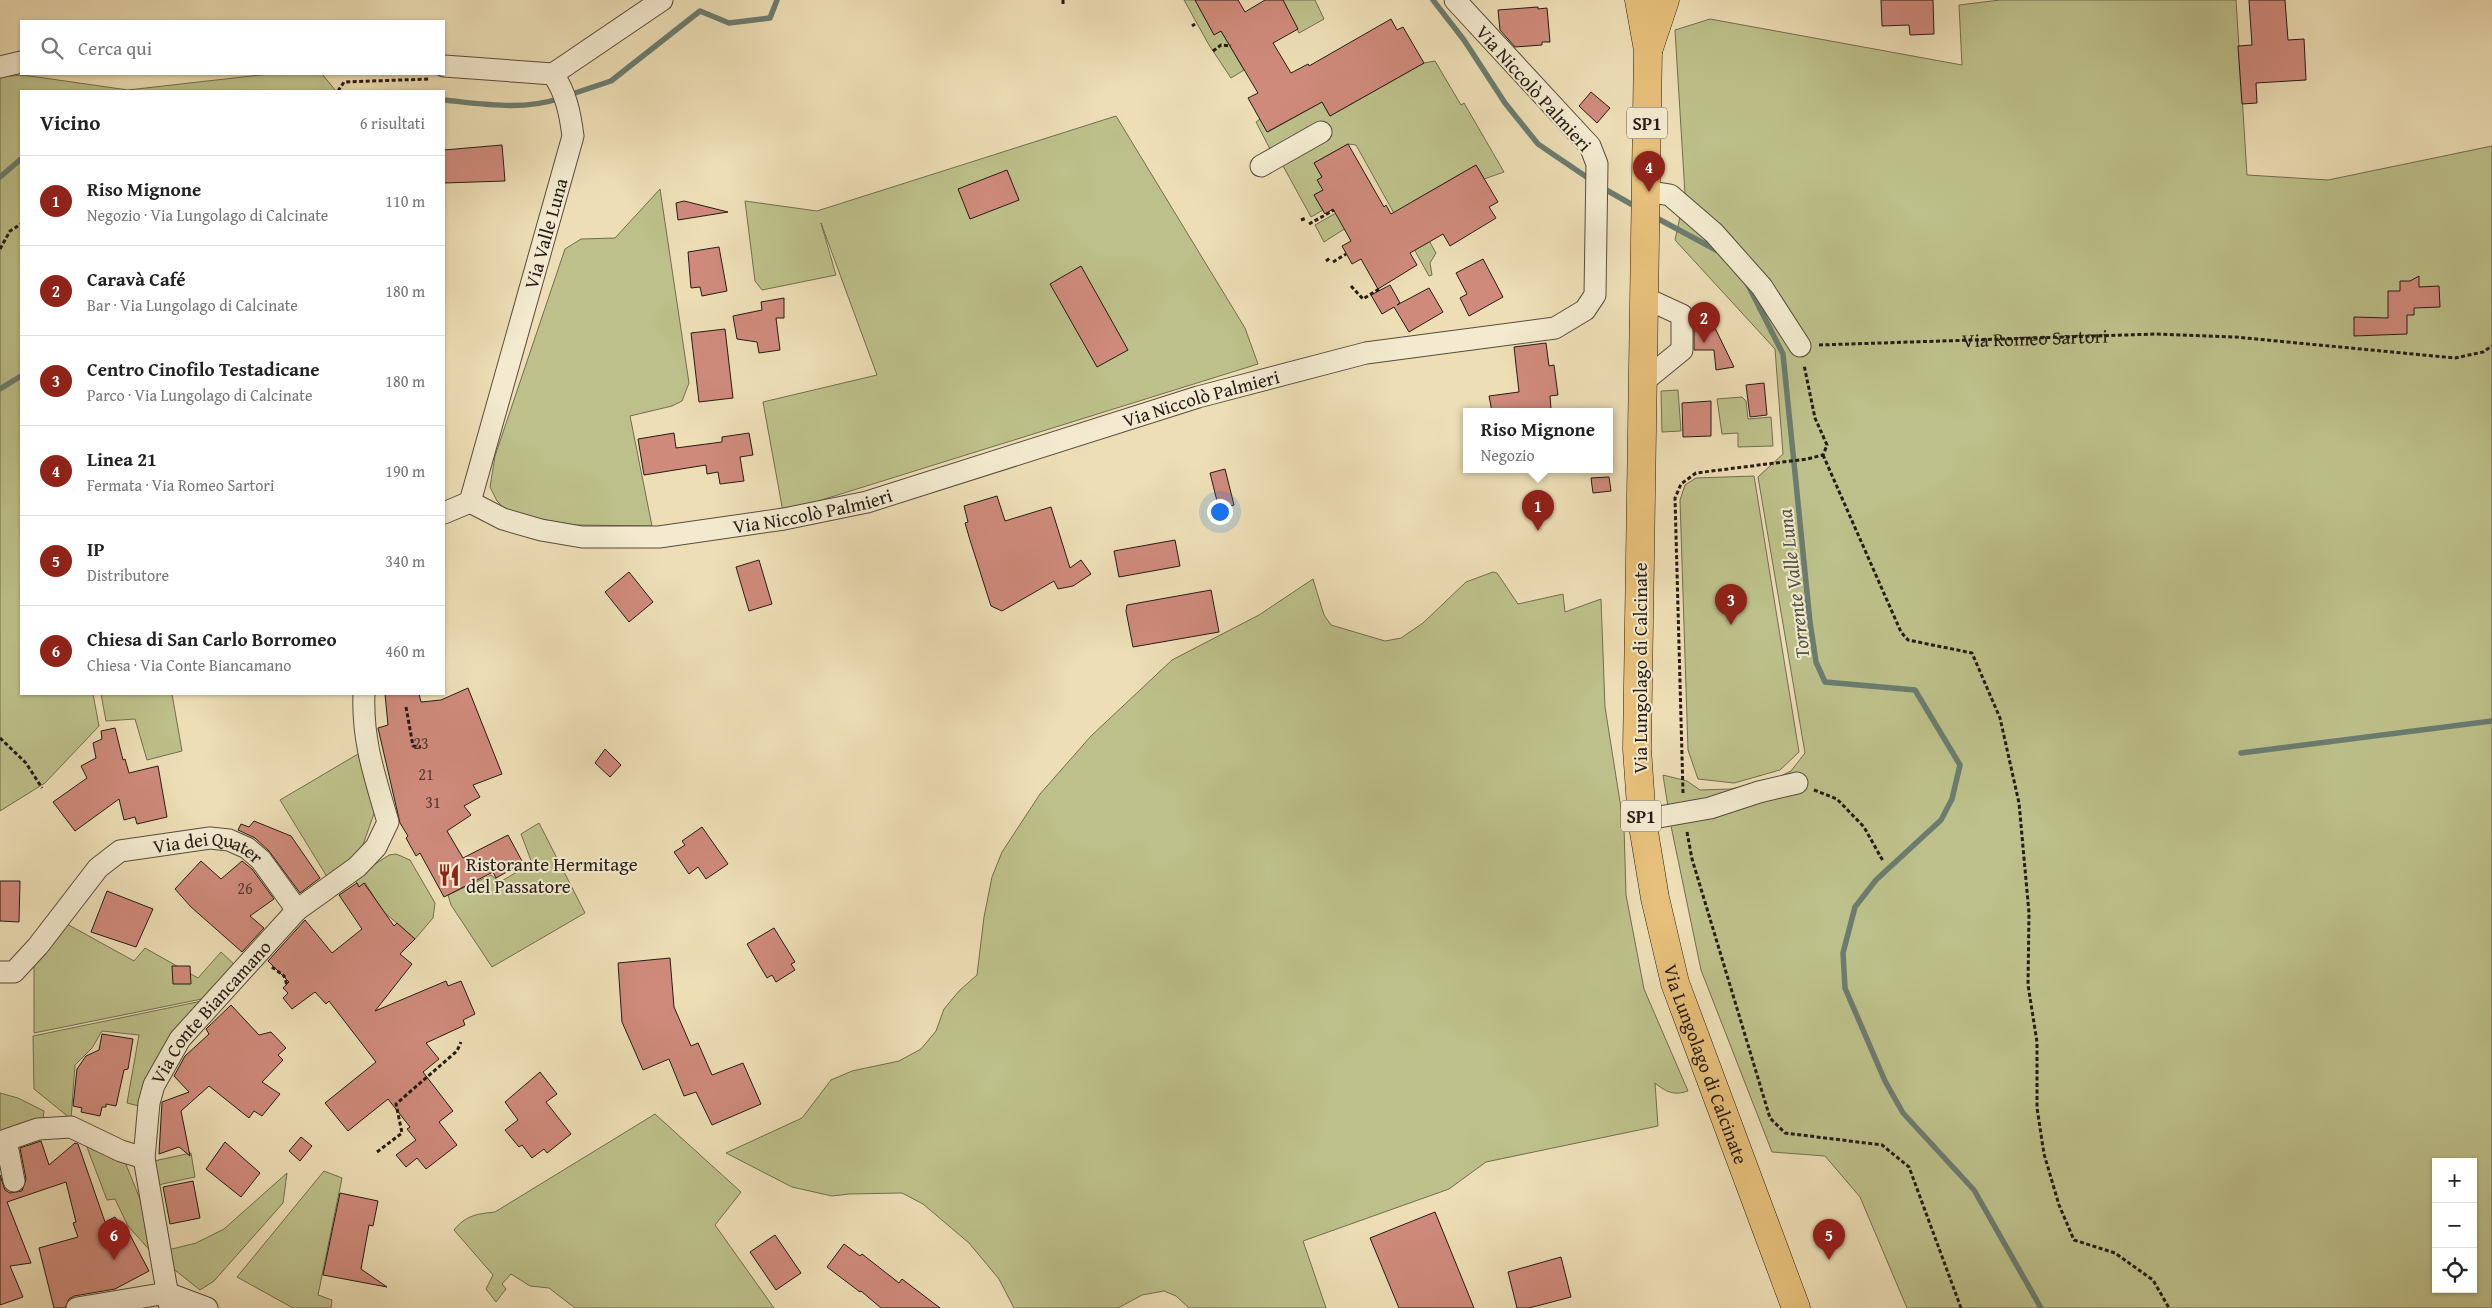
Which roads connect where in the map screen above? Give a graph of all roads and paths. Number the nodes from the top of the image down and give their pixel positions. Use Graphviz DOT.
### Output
graph roads {
  1 [pos="662,0"];
  2 [pos="1063,0"];
  3 [pos="1639,0"];
  4 [pos="1665,0"];
  5 [pos="1458,2"];
  6 [pos="1063,5"];
  7 [pos="1231,46"];
  8 [pos="1648,50"];
  9 [pos="1213,51"];
  10 [pos="20,62"];
  11 [pos="0,67"];
  12 [pos="445,71"];
  13 [pos="433,75"];
  14 [pos="557,80"];
  15 [pos="339,90"];
  16 [pos="1321,132"];
  17 [pos="1261,166"];
  18 [pos="1645,194"];
  19 [pos="1334,210"];
  20 [pos="1306,218"];
  21 [pos="1302,220"];
  22 [pos="1309,224"];
  23 [pos="20,225"];
  24 [pos="0,249"];
  25 [pos="1346,254"];
  26 [pos="1330,258"];
  27 [pos="1326,261"];
  28 [pos="1333,262"];
  29 [pos="1351,286"];
  30 [pos="1379,289"];
  31 [pos="1645,298"];
  32 [pos="1800,346"];
  33 [pos="2492,346"];
  34 [pos="1644,381"];
  35 [pos="1823,455"];
  36 [pos="470,502"];
  37 [pos="445,513"];
  38 [pos="364,695"];
  39 [pos="406,707"];
  40 [pos="0,738"];
  41 [pos="421,746"];
  42 [pos="1797,784"];
  43 [pos="42,788"];
  44 [pos="1684,812"];
  45 [pos="1642,820"];
  46 [pos="1883,861"];
  47 [pos="297,910"];
  48 [pos="276,970"];
  49 [pos="0,972"];
  50 [pos="287,985"];
  51 [pos="461,1042"];
  52 [pos="377,1152"];
  53 [pos="144,1158"];
  54 [pos="14,1181"];
  55 [pos="168,1300"];
  56 [pos="77,1308"];
  57 [pos="207,1308"];
  58 [pos="1796,1308"];
  59 [pos="1961,1308"];
  60 [pos="2168,1308"];
  1 -- 14 [label="street"];
  2 -- 6 [label="path"];
  3 -- 8 [label="main road, SP1"];
  4 -- 8 [label="main road, SP1"];
  5 -- 36 [label="street, Via Niccolò Palmieri"];
  7 -- 9 [label="path"];
  8 -- 18 [label="main road, SP1"];
  10 -- 11 [label="street"];
  12 -- 14 [label="street"];
  13 -- 15 [label="path"];
  14 -- 36 [label="street, Via Valle Luna"];
  16 -- 17 [label="street"];
  18 -- 31 [label="main road, Via Lungolago di Calcinate / SP1"];
  18 -- 32 [label="street"];
  19 -- 22 [label="path"];
  20 -- 21 [label="path"];
  23 -- 24 [label="path"];
  25 -- 28 [label="path"];
  26 -- 27 [label="path"];
  29 -- 30 [label="path"];
  31 -- 34 [label="main road, Via Lungolago di Calcinate / SP1"];
  31 -- 34 [label="street"];
  32 -- 33 [label="path, Via Romeo Sartori"];
  32 -- 35 [label="path"];
  34 -- 45 [label="main road, Via Lungolago di Calcinate / SP1"];
  35 -- 44 [label="path"];
  35 -- 60 [label="path"];
  36 -- 37 [label="street"];
  38 -- 47 [label="street, Via Conte Biancamano"];
  39 -- 41 [label="path"];
  40 -- 43 [label="path"];
  42 -- 44 [label="street"];
  42 -- 46 [label="path"];
  44 -- 45 [label="street"];
  44 -- 59 [label="path"];
  45 -- 58 [label="main road, Via Lungolago di Calcinate / SP1"];
  47 -- 49 [label="street, Via dei Quater"];
  47 -- 53 [label="street, Via Conte Biancamano"];
  48 -- 50 [label="path"];
  51 -- 52 [label="path"];
  53 -- 54 [label="street"];
  53 -- 55 [label="street, Via Conte Biancamano"];
  55 -- 56 [label="street"];
  55 -- 57 [label="street"];
}
